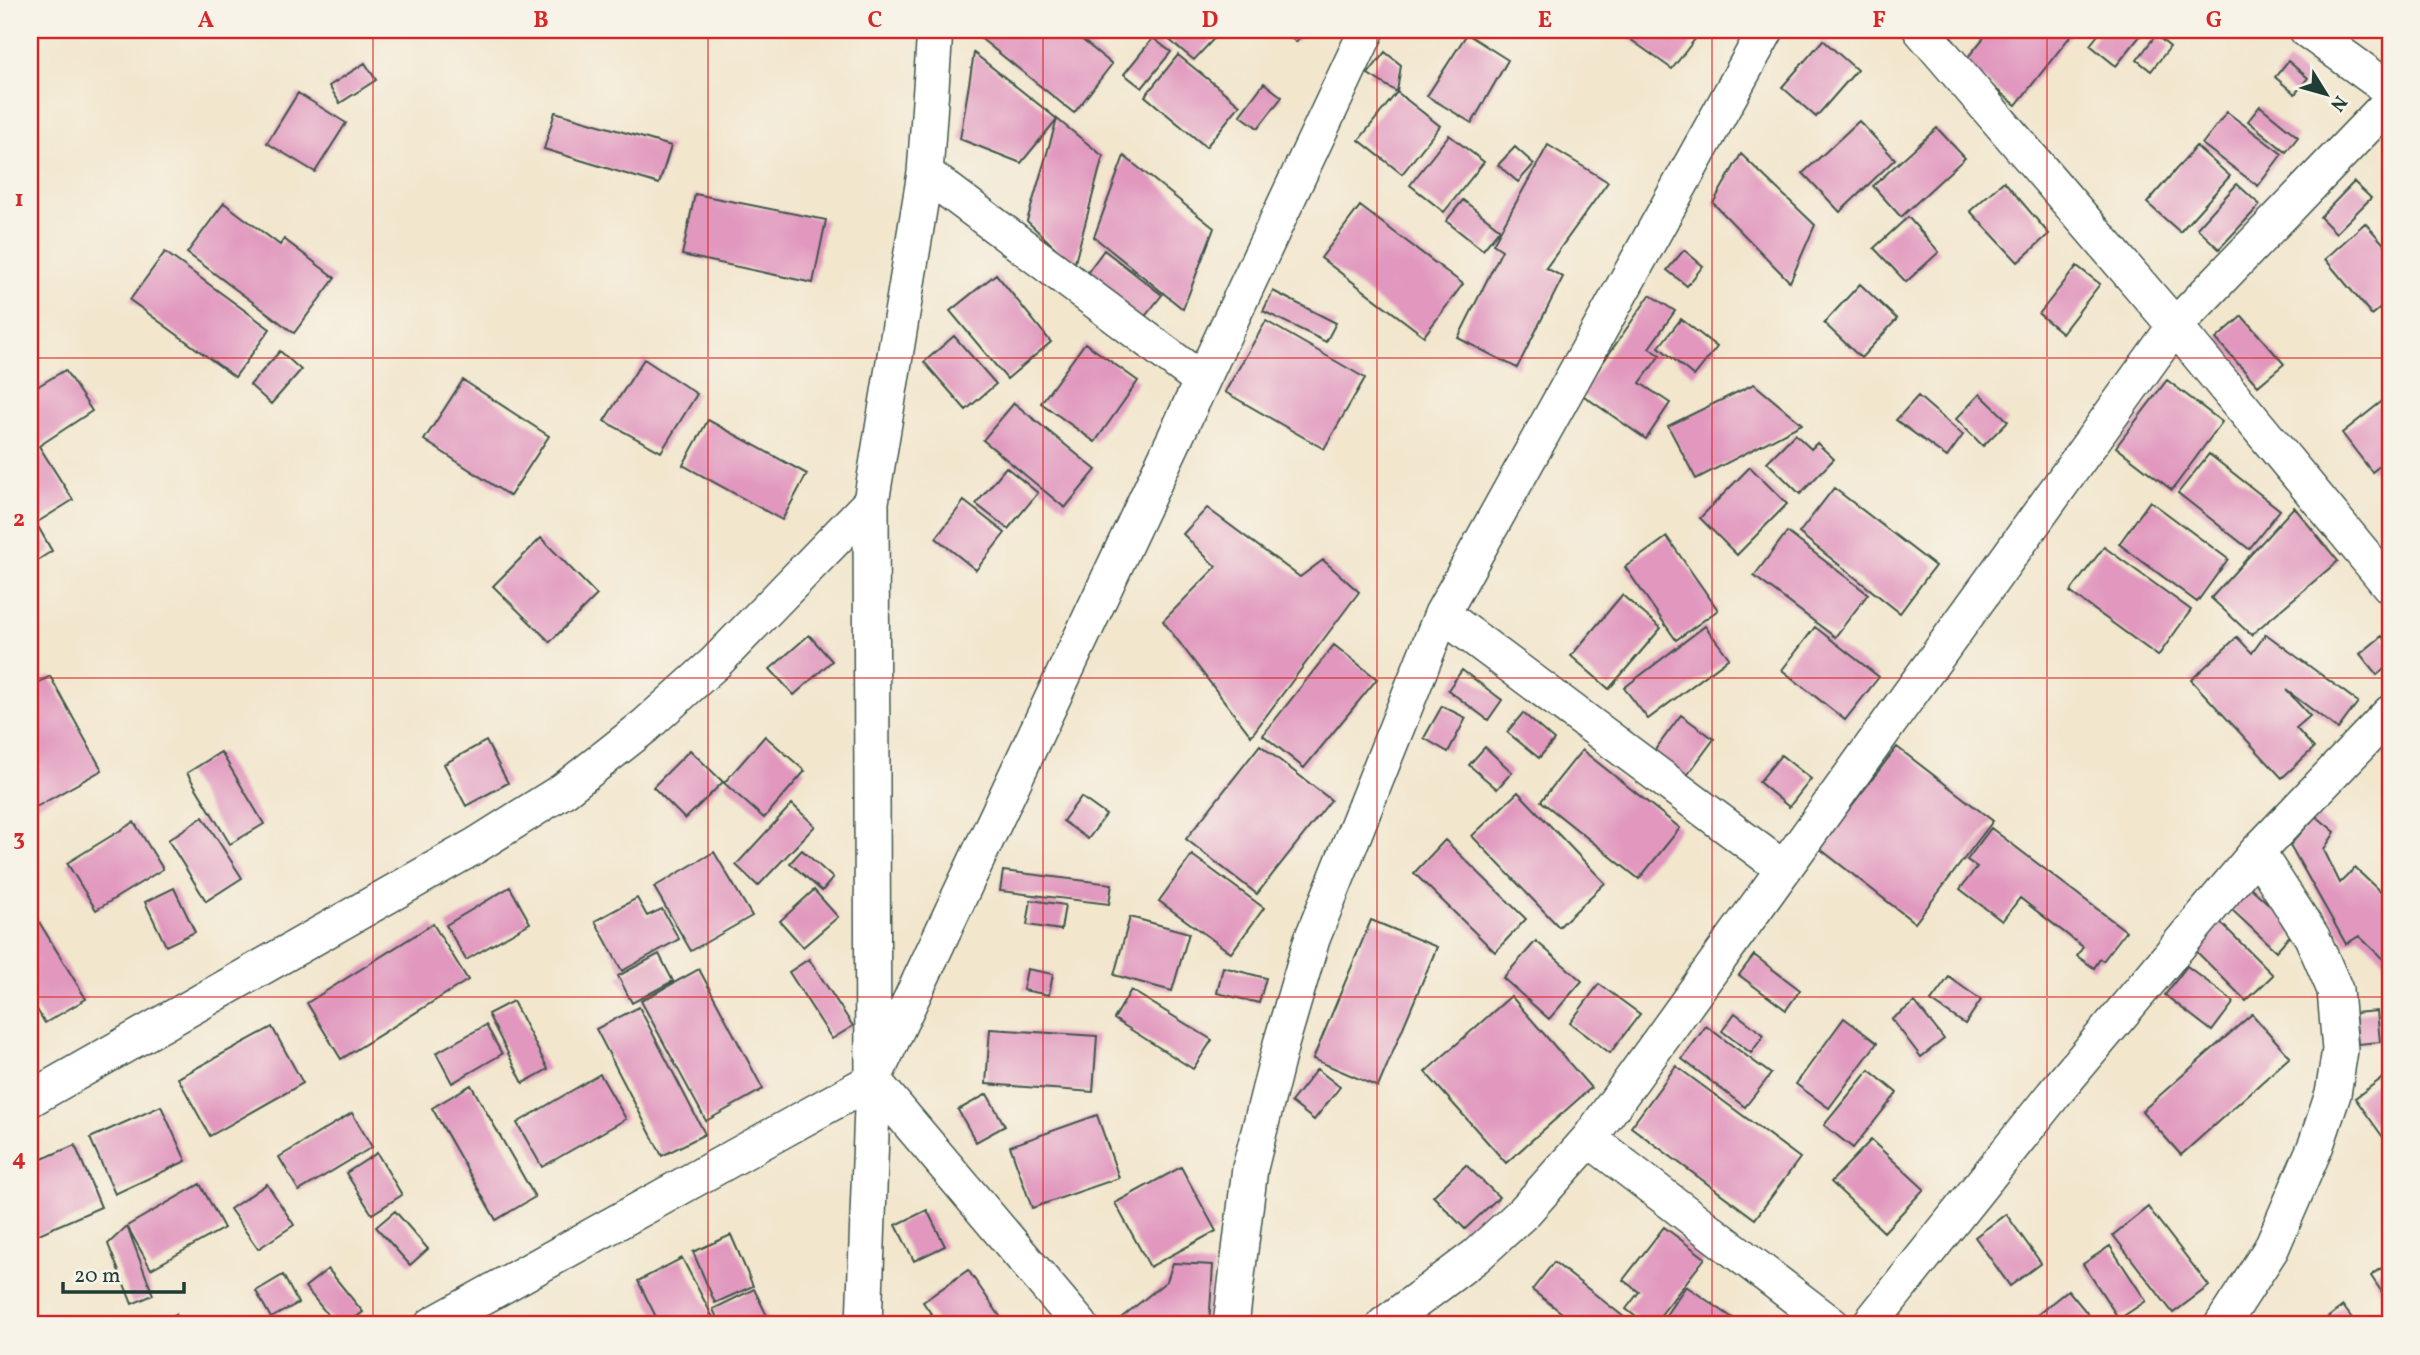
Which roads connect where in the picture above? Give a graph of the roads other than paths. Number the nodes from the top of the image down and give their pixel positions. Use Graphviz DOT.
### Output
graph roads {
  1 [pos="935,30"];
  2 [pos="1367,30"];
  3 [pos="1766,30"];
  4 [pos="1921,30"];
  5 [pos="2307,30"];
  6 [pos="2390,90"];
  7 [pos="2390,102"];
  8 [pos="925,173"];
  9 [pos="2175,326"];
  10 [pos="1201,380"];
  11 [pos="871,502"];
  12 [pos="2390,586"];
  13 [pos="1442,614"];
  14 [pos="2390,713"];
  15 [pos="2258,852"];
  16 [pos="1784,869"];
  17 [pos="873,1080"];
  18 [pos="30,1099"];
  19 [pos="1589,1139"];
  20 [pos="432,1325"];
  21 [pos="864,1325"];
  22 [pos="1080,1325"];
  23 [pos="1231,1325"];
  24 [pos="1384,1325"];
  25 [pos="1832,1325"];
  26 [pos="1869,1325"];
  27 [pos="2222,1325"];
  1 -- 8 [label="street"];
  2 -- 10 [label="street"];
  3 -- 13 [label="street"];
  4 -- 9 [label="street"];
  5 -- 6 [label="street"];
  7 -- 9 [label="street"];
  8 -- 10 [label="street"];
  8 -- 11 [label="street"];
  9 -- 12 [label="street"];
  9 -- 16 [label="street"];
  10 -- 17 [label="street"];
  11 -- 17 [label="street"];
  11 -- 18 [label="street"];
  13 -- 16 [label="street"];
  13 -- 23 [label="street"];
  14 -- 15 [label="street"];
  15 -- 26 [label="street"];
  15 -- 27 [label="street"];
  16 -- 19 [label="street"];
  17 -- 20 [label="street"];
  17 -- 21 [label="street"];
  17 -- 22 [label="street"];
  19 -- 24 [label="street"];
  19 -- 25 [label="street"];
}
